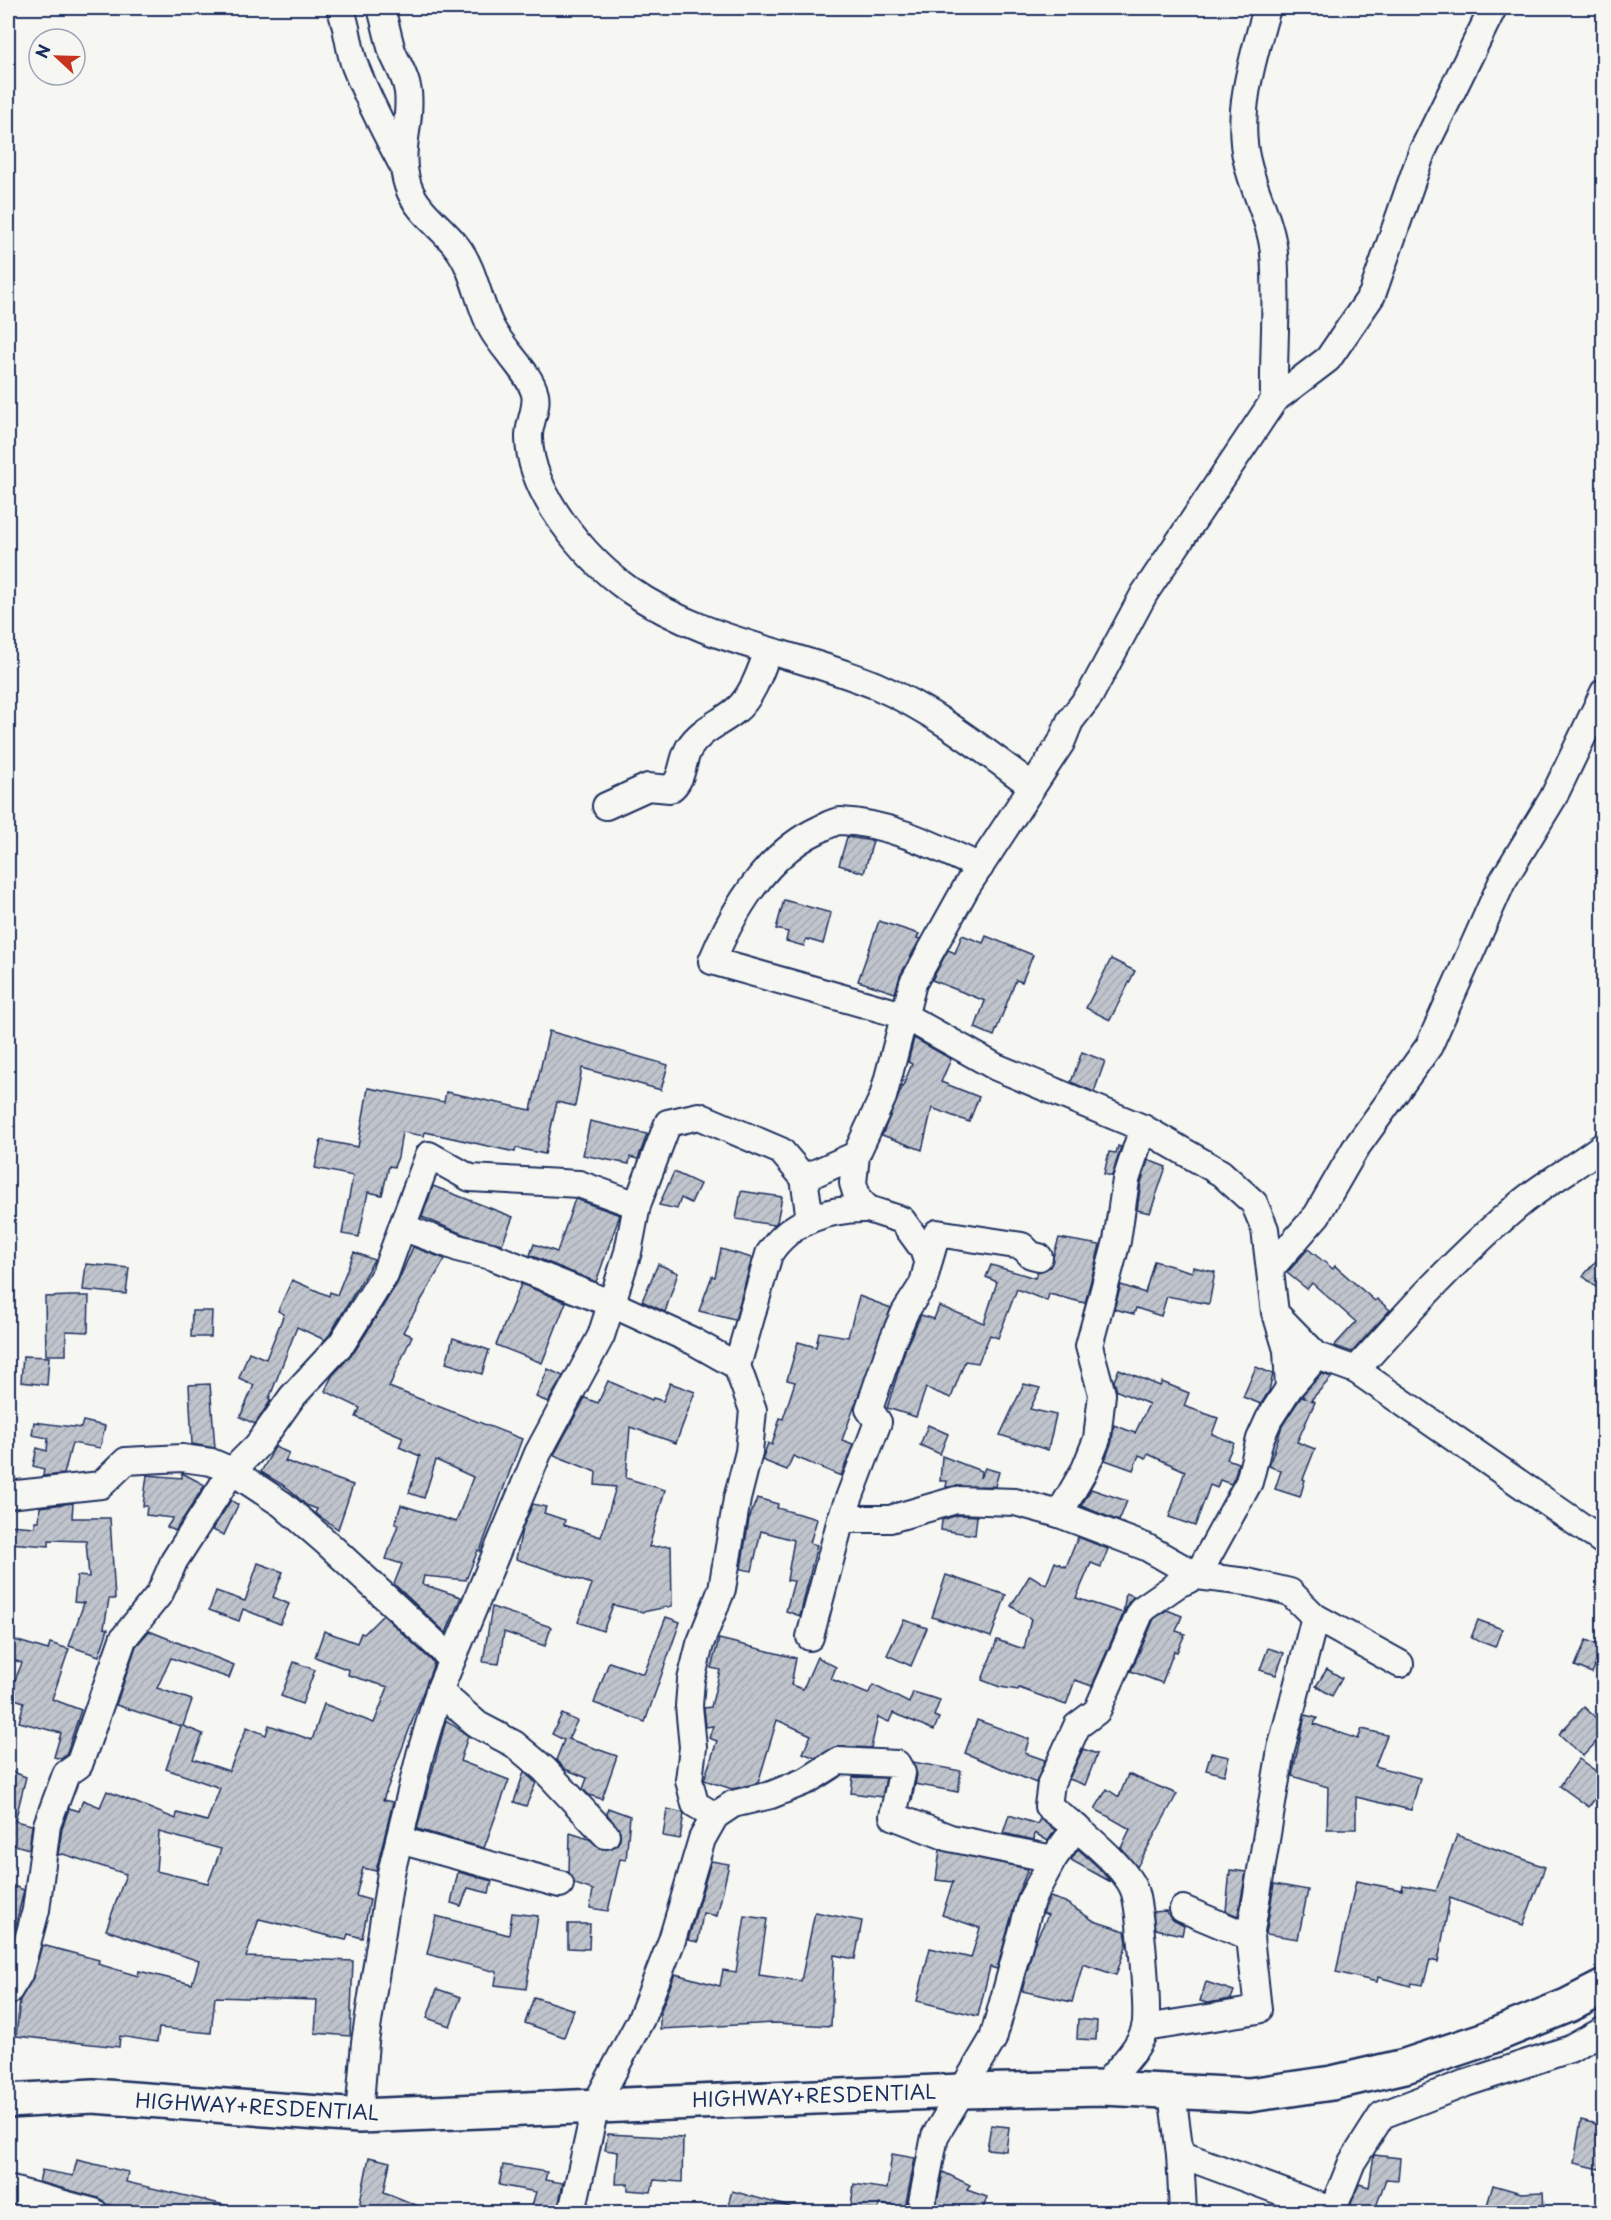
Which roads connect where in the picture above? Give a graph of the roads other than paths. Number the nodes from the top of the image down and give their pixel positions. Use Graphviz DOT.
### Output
graph roads {
  1 [pos="340,8"];
  2 [pos="381,8"];
  3 [pos="1266,8"];
  4 [pos="1493,8"];
  5 [pos="401,162"];
  6 [pos="1274,400"];
  7 [pos="768,651"];
  8 [pos="1604,692"];
  9 [pos="1032,786"];
  10 [pos="606,806"];
  11 [pos="980,867"];
  12 [pos="903,1015"];
  13 [pos="1143,1128"];
  14 [pos="1604,1145"];
  15 [pos="856,1155"];
  16 [pos="804,1178"];
  17 [pos="638,1206"];
  18 [pos="868,1209"];
  19 [pos="810,1219"];
  20 [pos="402,1227"];
  21 [pos="1039,1257"];
  22 [pos="928,1264"];
  23 [pos="1271,1268"];
  24 [pos="612,1304"];
  25 [pos="1275,1313"];
  26 [pos="1317,1356"];
  27 [pos="737,1365"];
  28 [pos="1356,1370"];
  29 [pos="1289,1388"];
  30 [pos="232,1471"];
  31 [pos="8,1495"];
  32 [pos="1059,1514"];
  33 [pos="842,1519"];
  34 [pos="1604,1542"];
  35 [pos="1197,1576"];
  36 [pos="1315,1617"];
  37 [pos="810,1637"];
  38 [pos="452,1659"];
  39 [pos="1400,1664"];
  40 [pos="439,1691"];
  41 [pos="715,1816"];
  42 [pos="1076,1827"];
  43 [pos="606,1835"];
  44 [pos="399,1840"];
  45 [pos="1053,1859"];
  46 [pos="560,1884"];
  47 [pos="1183,1909"];
  48 [pos="1250,1937"];
  49 [pos="11,1979"];
  50 [pos="1604,1987"];
  51 [pos="1145,2028"];
  52 [pos="1604,2030"];
  53 [pos="1102,2088"];
  54 [pos="961,2091"];
  55 [pos="1172,2093"];
  56 [pos="8,2101"];
  57 [pos="596,2104"];
  58 [pos="359,2116"];
  59 [pos="1180,2154"];
  60 [pos="8,2189"];
  61 [pos="94,2212"];
  62 [pos="572,2212"];
  63 [pos="920,2212"];
  64 [pos="1183,2212"];
  65 [pos="1333,2212"];
  1 -- 5 [label="street"];
  2 -- 5 [label="street"];
  3 -- 6 [label="street"];
  4 -- 6 [label="street"];
  5 -- 7 [label="street"];
  6 -- 9 [label="street"];
  7 -- 9 [label="street"];
  7 -- 10 [label="street"];
  8 -- 23 [label="street"];
  9 -- 11 [label="street"];
  11 -- 12 [label="street"];
  11 -- 12 [label="street"];
  12 -- 13 [label="street"];
  12 -- 15 [label="street"];
  13 -- 23 [label="street"];
  13 -- 32 [label="street"];
  14 -- 28 [label="street"];
  15 -- 16 [label="street"];
  15 -- 18 [label="street"];
  16 -- 17 [label="street"];
  16 -- 19 [label="street"];
  17 -- 20 [label="street"];
  17 -- 24 [label="street"];
  18 -- 19 [label="street"];
  18 -- 22 [label="street"];
  19 -- 27 [label="street"];
  20 -- 24 [label="street"];
  20 -- 30 [label="street"];
  21 -- 22 [label="street"];
  22 -- 33 [label="street"];
  23 -- 25 [label="street"];
  24 -- 27 [label="street"];
  24 -- 38 [label="street"];
  25 -- 26 [label="street"];
  25 -- 29 [label="street"];
  26 -- 28 [label="street"];
  26 -- 29 [label="street"];
  27 -- 41 [label="street"];
  28 -- 34 [label="street"];
  29 -- 35 [label="street"];
  30 -- 31 [label="street"];
  30 -- 38 [label="street"];
  30 -- 49 [label="street"];
  32 -- 33 [label="street"];
  32 -- 35 [label="street"];
  33 -- 37 [label="street"];
  35 -- 36 [label="street"];
  35 -- 42 [label="street"];
  36 -- 39 [label="street"];
  36 -- 48 [label="street"];
  38 -- 40 [label="street"];
  40 -- 43 [label="street"];
  40 -- 44 [label="street"];
  41 -- 45 [label="street"];
  41 -- 57 [label="street"];
  42 -- 45 [label="street"];
  42 -- 51 [label="street"];
  44 -- 46 [label="street"];
  44 -- 58 [label="street"];
  45 -- 54 [label="street"];
  47 -- 48 [label="street"];
  48 -- 51 [label="street"];
  50 -- 55 [label="highway, HIGHWAY+RESDENTIAL"];
  51 -- 53 [label="street"];
  52 -- 65 [label="street"];
  53 -- 54 [label="highway, HIGHWAY+RESDENTIAL"];
  53 -- 55 [label="highway, HIGHWAY+RESDENTIAL"];
  54 -- 57 [label="highway, HIGHWAY+RESDENTIAL"];
  54 -- 63 [label="street"];
  55 -- 59 [label="street"];
  56 -- 58 [label="highway, HIGHWAY+RESDENTIAL"];
  57 -- 58 [label="highway, HIGHWAY+RESDENTIAL"];
  57 -- 62 [label="street"];
  59 -- 64 [label="street"];
  59 -- 65 [label="street"];
  60 -- 61 [label="street"];
}
